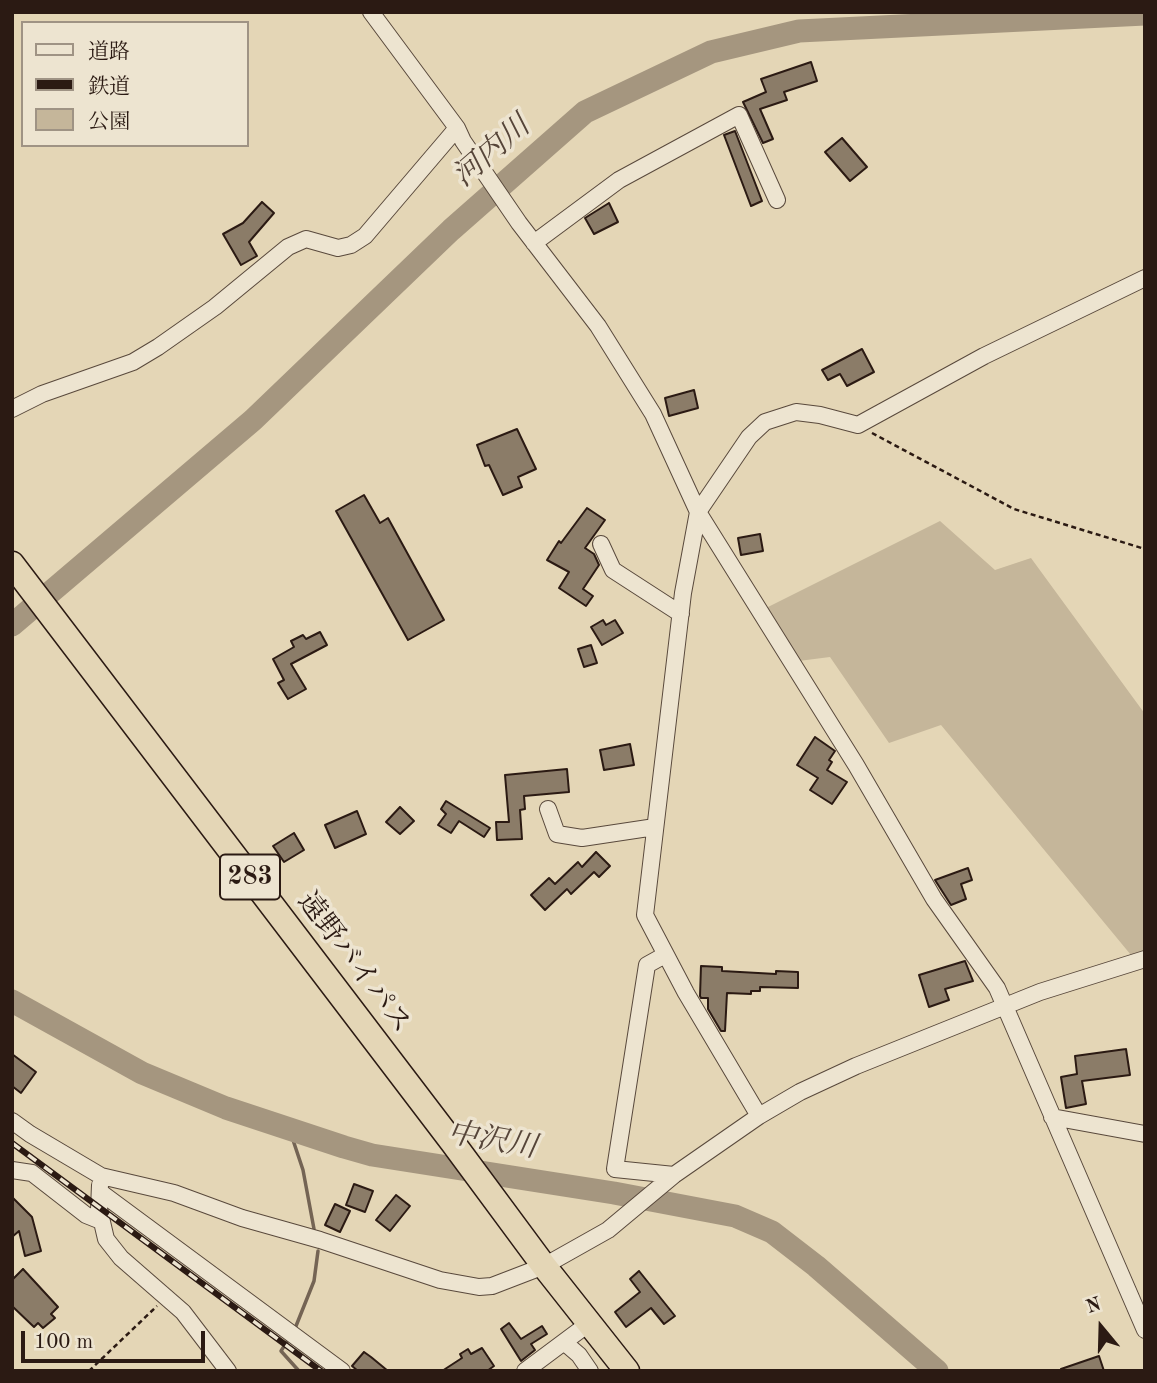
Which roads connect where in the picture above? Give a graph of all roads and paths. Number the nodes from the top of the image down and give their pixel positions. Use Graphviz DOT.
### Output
graph roads {
  1 [pos="380,16"];
  2 [pos="460,134"];
  3 [pos="777,200"];
  4 [pos="534,243"];
  5 [pos="1145,278"];
  6 [pos="12,409"];
  7 [pos="859,425"];
  8 [pos="698,512"];
  9 [pos="601,544"];
  10 [pos="1145,549"];
  11 [pos="12,564"];
  12 [pos="12,589"];
  13 [pos="681,614"];
  14 [pos="43,616"];
  15 [pos="548,809"];
  16 [pos="655,827"];
  17 [pos="665,955"];
  18 [pos="1145,959"];
  19 [pos="1006,1006"];
  20 [pos="758,1115"];
  21 [pos="1052,1116"];
  22 [pos="12,1121"];
  23 [pos="1145,1134"];
  24 [pos="12,1170"];
  25 [pos="674,1175"];
  26 [pos="100,1184"];
  27 [pos="101,1222"];
  28 [pos="539,1268"];
  29 [pos="167,1296"];
  30 [pos="1145,1331"];
  31 [pos="572,1337"];
  32 [pos="89,1371"];
  33 [pos="228,1371"];
  34 [pos="342,1371"];
  35 [pos="525,1371"];
  36 [pos="590,1371"];
  37 [pos="611,1371"];
  38 [pos="627,1371"];
  1 -- 2 [label="street"];
  2 -- 4 [label="street"];
  2 -- 6 [label="street"];
  3 -- 4 [label="street"];
  4 -- 8 [label="street"];
  5 -- 7 [label="street"];
  7 -- 8 [label="street"];
  7 -- 10 [label="path"];
  8 -- 13 [label="street"];
  8 -- 19 [label="street"];
  9 -- 13 [label="street"];
  11 -- 14 [label="highway, 遠野バイパス / 283"];
  12 -- 14 [label="highway, 遠野バイパス / 283"];
  13 -- 16 [label="street"];
  14 -- 28 [label="highway, 遠野バイパス / 283"];
  15 -- 16 [label="street"];
  16 -- 17 [label="street"];
  17 -- 20 [label="street"];
  17 -- 25 [label="street"];
  18 -- 19 [label="street"];
  19 -- 20 [label="street"];
  19 -- 21 [label="street"];
  20 -- 25 [label="street"];
  21 -- 23 [label="street"];
  21 -- 30 [label="street"];
  22 -- 26 [label="street"];
  24 -- 27 [label="street"];
  25 -- 28 [label="street"];
  26 -- 27 [label="street"];
  26 -- 28 [label="street"];
  26 -- 34 [label="street"];
  27 -- 29 [label="street"];
  28 -- 31 [label="highway, 283"];
  28 -- 38 [label="highway, 283"];
  29 -- 32 [label="path"];
  29 -- 33 [label="street"];
  31 -- 35 [label="street"];
  31 -- 36 [label="street"];
  31 -- 37 [label="highway, 283"];
}
